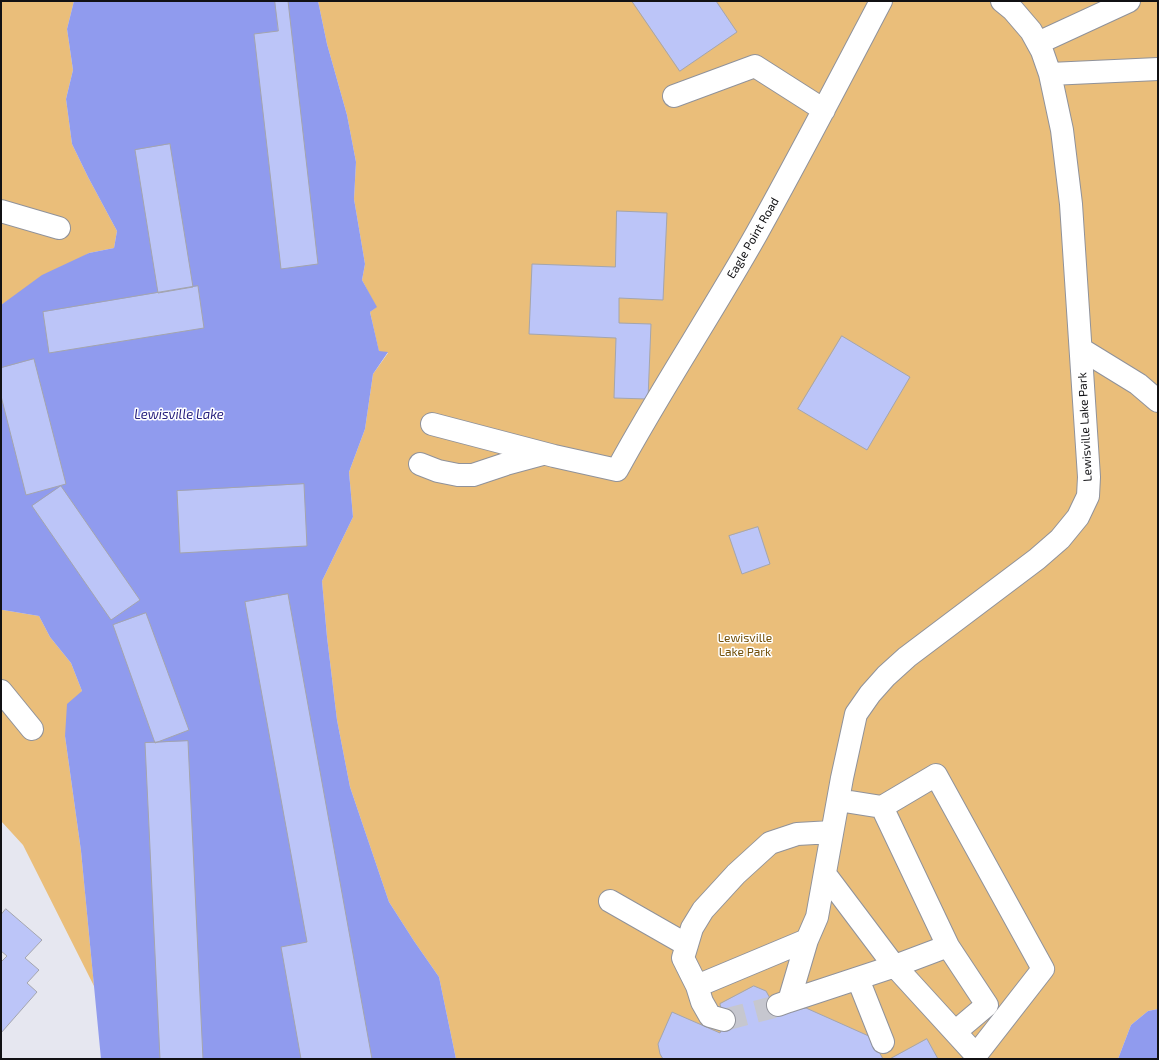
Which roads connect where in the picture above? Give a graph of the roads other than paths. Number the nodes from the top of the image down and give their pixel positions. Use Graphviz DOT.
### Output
graph roads {
  1 [pos="881,1"];
  2 [pos="1002,1"];
  3 [pos="1129,1"];
  4 [pos="1038,43"];
  5 [pos="1158,69"];
  6 [pos="1050,74"];
  7 [pos="674,96"];
  8 [pos="824,110"];
  9 [pos="1,211"];
  10 [pos="59,228"];
  11 [pos="1081,349"];
  12 [pos="1158,401"];
  13 [pos="432,424"];
  14 [pos="544,454"];
  15 [pos="420,464"];
  16 [pos="1,691"];
  17 [pos="32,729"];
  18 [pos="838,800"];
  19 [pos="882,807"];
  20 [pos="832,832"];
  21 [pos="825,874"];
  22 [pos="610,901"];
  23 [pos="807,940"];
  24 [pos="687,945"];
  25 [pos="948,946"];
  26 [pos="895,966"];
  27 [pos="858,979"];
  28 [pos="697,986"];
  29 [pos="987,1005"];
  30 [pos="1006,1016"];
  31 [pos="724,1020"];
  32 [pos="955,1032"];
  33 [pos="883,1042"];
  1 -- 8 [label="street, Eagle Point Road"];
  2 -- 4 [label="street, Lewisville Lake Park"];
  3 -- 4 [label="street"];
  4 -- 6 [label="street, Lewisville Lake Park"];
  5 -- 6 [label="street"];
  6 -- 11 [label="street, Lewisville Lake Park"];
  7 -- 8 [label="street"];
  8 -- 14 [label="street, Eagle Point Road"];
  9 -- 10 [label="street"];
  11 -- 12 [label="street, Lewisville Lake Park"];
  11 -- 18 [label="street, Lewisville Lake Park"];
  13 -- 14 [label="street"];
  14 -- 15 [label="street"];
  16 -- 17 [label="street"];
  18 -- 19 [label="street"];
  18 -- 20 [label="street, Lewisville Lake Park"];
  19 -- 25 [label="street"];
  19 -- 30 [label="street"];
  20 -- 21 [label="street, Lewisville Lake Park"];
  20 -- 24 [label="street"];
  21 -- 23 [label="street, Lewisville Lake Park"];
  21 -- 26 [label="street"];
  22 -- 24 [label="street"];
  23 -- 27 [label="street, Lewisville Lake Park"];
  23 -- 28 [label="street"];
  24 -- 28 [label="street"];
  25 -- 26 [label="street"];
  25 -- 29 [label="street"];
  26 -- 27 [label="street"];
  26 -- 32 [label="street"];
  27 -- 33 [label="street"];
  28 -- 31 [label="street"];
  29 -- 30 [label="street"];
  29 -- 32 [label="street"];
  30 -- 32 [label="street"];
}
